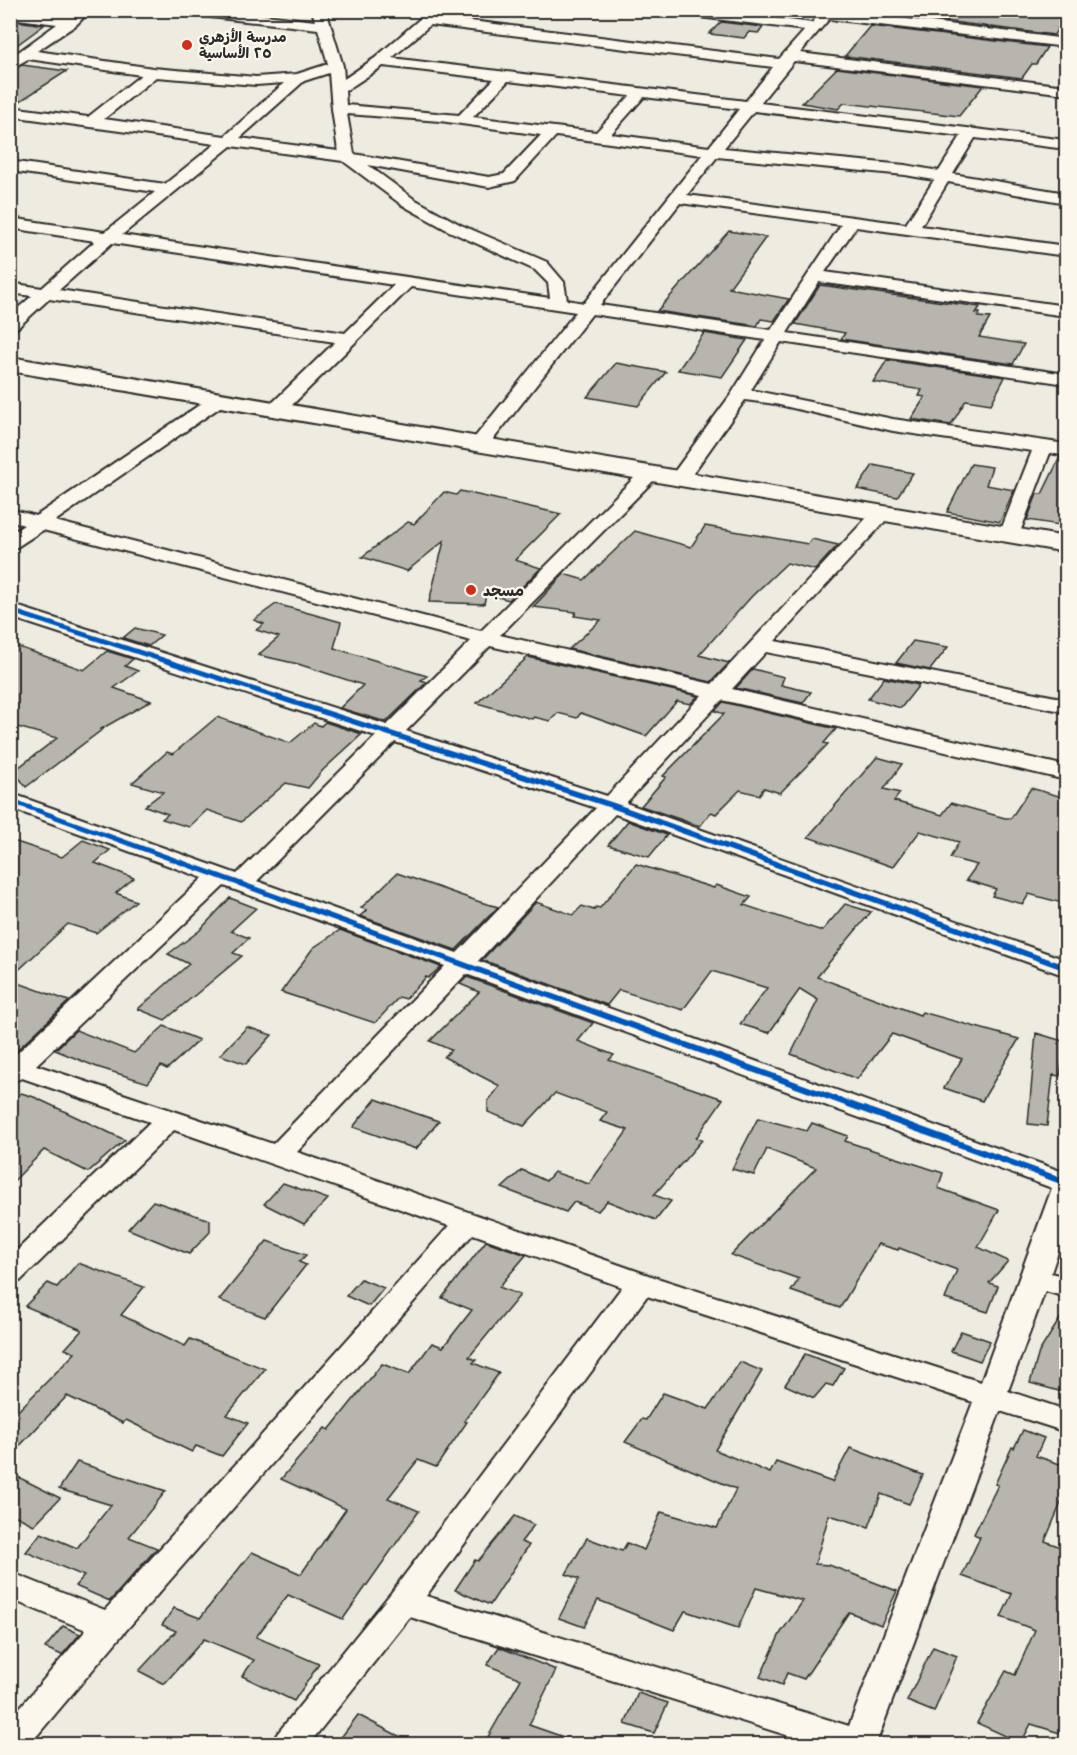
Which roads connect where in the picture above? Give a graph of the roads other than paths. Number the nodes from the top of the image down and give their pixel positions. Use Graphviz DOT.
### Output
graph roads {
  1 [pos="85,10"];
  2 [pos="183,10"];
  3 [pos="319,10"];
  4 [pos="439,10"];
  5 [pos="675,10"];
  6 [pos="829,13"];
  7 [pos="10,14"];
  8 [pos="427,20"];
  9 [pos="71,22"];
  10 [pos="324,26"];
  11 [pos="814,27"];
  12 [pos="1066,30"];
  13 [pos="1062,42"];
  14 [pos="786,60"];
  15 [pos="15,61"];
  16 [pos="380,61"];
  17 [pos="336,66"];
  18 [pos="153,72"];
  19 [pos="506,75"];
  20 [pos="299,78"];
  21 [pos="339,89"];
  22 [pos="1066,90"];
  23 [pos="642,91"];
  24 [pos="752,104"];
  25 [pos="339,109"];
  26 [pos="10,111"];
  27 [pos="462,120"];
  28 [pos="91,122"];
  29 [pos="553,131"];
  30 [pos="971,132"];
  31 [pos="600,137"];
  32 [pos="228,140"];
  33 [pos="1066,144"];
  34 [pos="713,152"];
  35 [pos="347,157"];
  36 [pos="10,166"];
  37 [pos="943,176"];
  38 [pos="168,189"];
  39 [pos="676,198"];
  40 [pos="1066,198"];
  41 [pos="10,223"];
  42 [pos="851,223"];
  43 [pos="910,231"];
  44 [pos="109,237"];
  45 [pos="1066,251"];
  46 [pos="814,276"];
  47 [pos="407,282"];
  48 [pos="10,288"];
  49 [pos="46,294"];
  50 [pos="559,304"];
  51 [pos="586,308"];
  52 [pos="1066,311"];
  53 [pos="10,325"];
  54 [pos="776,336"];
  55 [pos="350,339"];
  56 [pos="10,364"];
  57 [pos="1066,379"];
  58 [pos="740,394"];
  59 [pos="217,401"];
  60 [pos="275,411"];
  61 [pos="478,446"];
  62 [pos="1043,446"];
  63 [pos="1066,450"];
  64 [pos="648,475"];
  65 [pos="679,479"];
  66 [pos="881,514"];
  67 [pos="10,515"];
  68 [pos="40,524"];
  69 [pos="1009,535"];
  70 [pos="10,543"];
  71 [pos="1066,545"];
  72 [pos="10,610"];
  73 [pos="484,638"];
  74 [pos="761,645"];
  75 [pos="719,691"];
  76 [pos="1066,705"];
  77 [pos="393,734"];
  78 [pos="1066,773"];
  79 [pos="10,800"];
  80 [pos="611,805"];
  81 [pos="230,880"];
  82 [pos="462,964"];
  83 [pos="1066,968"];
  84 [pos="13,1069"];
  85 [pos="170,1119"];
  86 [pos="278,1155"];
  87 [pos="1066,1183"];
  88 [pos="1066,1188"];
  89 [pos="468,1222"];
  90 [pos="10,1274"];
  91 [pos="1035,1278"];
  92 [pos="641,1283"];
  93 [pos="1066,1287"];
  94 [pos="991,1396"];
  95 [pos="1066,1421"];
  96 [pos="10,1585"];
  97 [pos="403,1602"];
  98 [pos="110,1626"];
  99 [pos="10,1744"];
  100 [pos="289,1744"];
  101 [pos="859,1744"];
  1 -- 9 [label="street"];
  2 -- 10 [label="street"];
  3 -- 10 [label="street"];
  4 -- 8 [label="street"];
  5 -- 11 [label="street"];
  6 -- 11 [label="street"];
  6 -- 13 [label="street"];
  7 -- 9 [label="street"];
  8 -- 14 [label="street"];
  8 -- 16 [label="street"];
  9 -- 15 [label="street"];
  10 -- 17 [label="street"];
  11 -- 14 [label="street"];
  12 -- 13 [label="street"];
  14 -- 22 [label="street"];
  14 -- 24 [label="street"];
  15 -- 18 [label="street"];
  16 -- 19 [label="street"];
  16 -- 21 [label="street"];
  17 -- 20 [label="street"];
  17 -- 21 [label="street"];
  18 -- 20 [label="street"];
  18 -- 28 [label="street"];
  19 -- 23 [label="street"];
  19 -- 27 [label="street"];
  20 -- 32 [label="street"];
  21 -- 25 [label="street"];
  23 -- 24 [label="street"];
  23 -- 31 [label="street"];
  24 -- 30 [label="street"];
  24 -- 34 [label="street"];
  25 -- 27 [label="street"];
  25 -- 35 [label="street"];
  26 -- 28 [label="street"];
  27 -- 29 [label="street"];
  28 -- 32 [label="street"];
  29 -- 31 [label="street"];
  29 -- 35 [label="street"];
  30 -- 33 [label="street"];
  30 -- 37 [label="street"];
  31 -- 34 [label="street"];
  32 -- 35 [label="street"];
  32 -- 38 [label="street"];
  34 -- 37 [label="street"];
  34 -- 39 [label="street"];
  35 -- 50 [label="street"];
  36 -- 38 [label="street"];
  37 -- 40 [label="street"];
  37 -- 43 [label="street"];
  38 -- 44 [label="street"];
  39 -- 42 [label="street"];
  39 -- 51 [label="street"];
  41 -- 44 [label="street"];
  42 -- 43 [label="street"];
  42 -- 46 [label="street"];
  43 -- 45 [label="street"];
  44 -- 47 [label="street"];
  44 -- 49 [label="street"];
  46 -- 52 [label="street"];
  46 -- 54 [label="street"];
  47 -- 50 [label="street"];
  47 -- 55 [label="street"];
  48 -- 49 [label="street"];
  49 -- 53 [label="street"];
  49 -- 55 [label="street"];
  50 -- 51 [label="street"];
  51 -- 54 [label="street"];
  51 -- 61 [label="street"];
  54 -- 57 [label="street"];
  54 -- 58 [label="street"];
  55 -- 60 [label="street"];
  56 -- 59 [label="street"];
  58 -- 62 [label="street"];
  58 -- 65 [label="street"];
  59 -- 60 [label="street"];
  59 -- 68 [label="street"];
  60 -- 61 [label="street"];
  61 -- 64 [label="street"];
  62 -- 63 [label="street"];
  62 -- 69 [label="street"];
  64 -- 65 [label="street"];
  64 -- 73 [label="street"];
  65 -- 66 [label="street"];
  66 -- 69 [label="street"];
  66 -- 74 [label="street"];
  67 -- 68 [label="street"];
  68 -- 70 [label="street"];
  68 -- 73 [label="street"];
  69 -- 71 [label="street"];
  72 -- 77 [label="street"];
  73 -- 75 [label="street"];
  73 -- 77 [label="street"];
  74 -- 75 [label="street"];
  74 -- 76 [label="street"];
  75 -- 78 [label="street"];
  75 -- 80 [label="street"];
  77 -- 80 [label="street"];
  77 -- 81 [label="street"];
  79 -- 81 [label="street"];
  80 -- 82 [label="street"];
  80 -- 83 [label="street"];
  81 -- 82 [label="street"];
  81 -- 84 [label="street"];
  82 -- 86 [label="street"];
  82 -- 87 [label="street"];
  84 -- 85 [label="street"];
  85 -- 86 [label="street"];
  85 -- 90 [label="street"];
  86 -- 89 [label="street"];
  88 -- 91 [label="street"];
  89 -- 92 [label="street"];
  89 -- 98 [label="street"];
  91 -- 93 [label="street"];
  91 -- 94 [label="street"];
  92 -- 94 [label="street"];
  92 -- 97 [label="street"];
  94 -- 95 [label="street"];
  94 -- 101 [label="street"];
  96 -- 98 [label="street"];
  97 -- 100 [label="street"];
  97 -- 101 [label="street"];
  98 -- 99 [label="street"];
}
